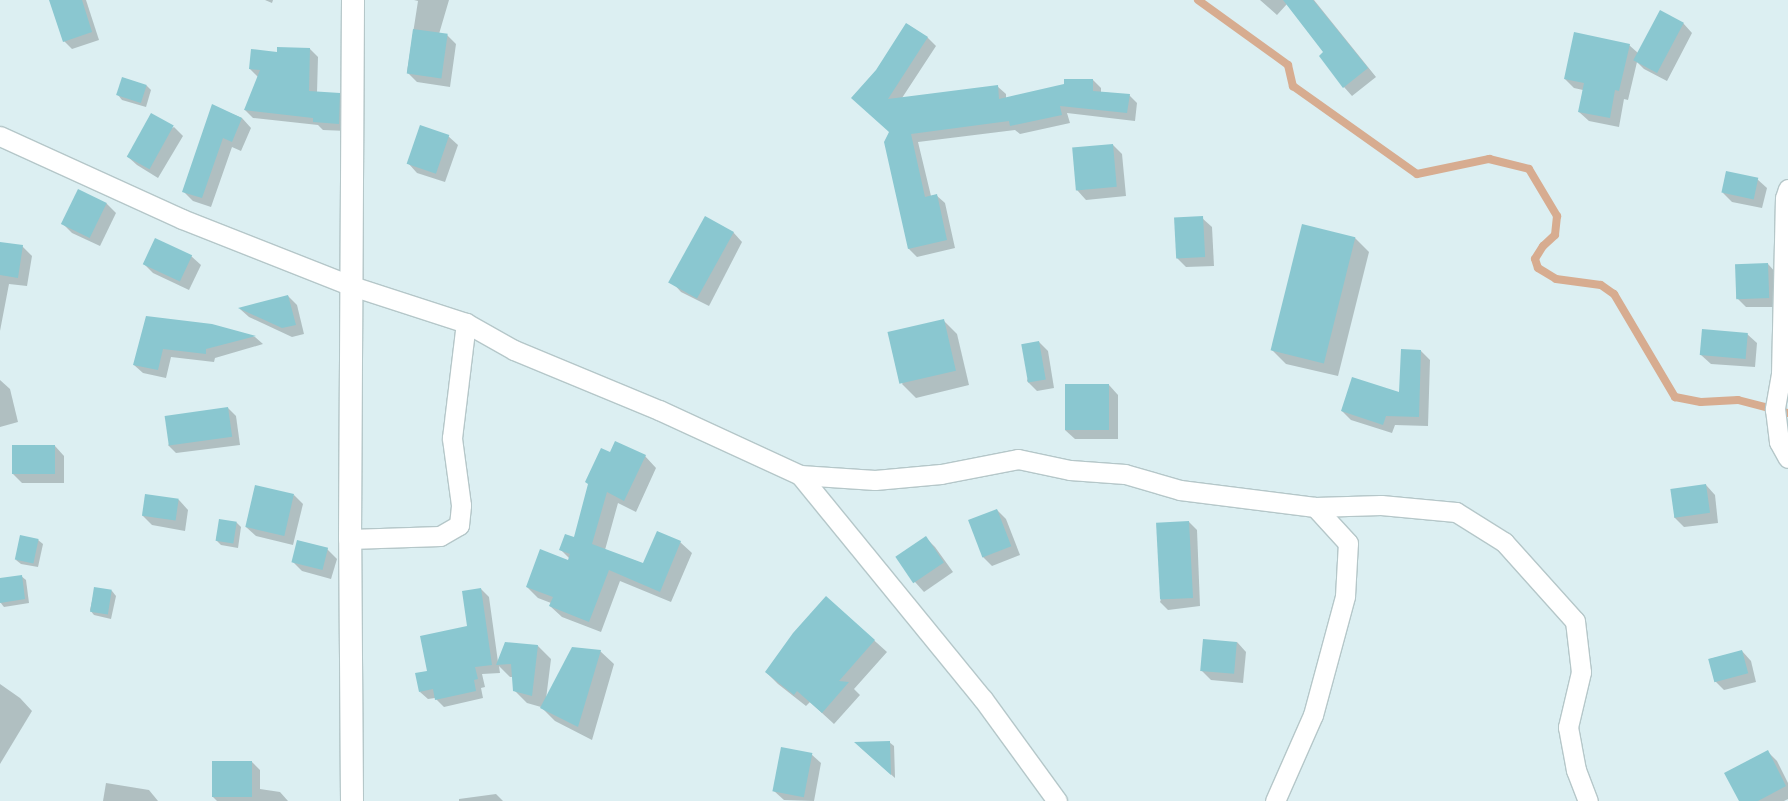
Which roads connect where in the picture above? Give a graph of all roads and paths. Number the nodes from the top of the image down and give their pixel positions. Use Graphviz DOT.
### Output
graph roads {
  1 [pos="353,0"];
  2 [pos="0,136"];
  3 [pos="1788,188"];
  4 [pos="352,286"];
  5 [pos="466,323"];
  6 [pos="1783,450"];
  7 [pos="800,475"];
  8 [pos="1315,507"];
  9 [pos="350,540"];
  10 [pos="352,801"];
  11 [pos="1057,801"];
  12 [pos="1275,801"];
  13 [pos="1588,801"];
  1 -- 4 [label="street"];
  2 -- 4 [label="street"];
  3 -- 6 [label="street"];
  4 -- 5 [label="street"];
  4 -- 9 [label="street"];
  5 -- 7 [label="street"];
  5 -- 9 [label="street"];
  7 -- 8 [label="street"];
  7 -- 11 [label="street"];
  8 -- 12 [label="street"];
  8 -- 13 [label="street"];
  9 -- 10 [label="street"];
}
